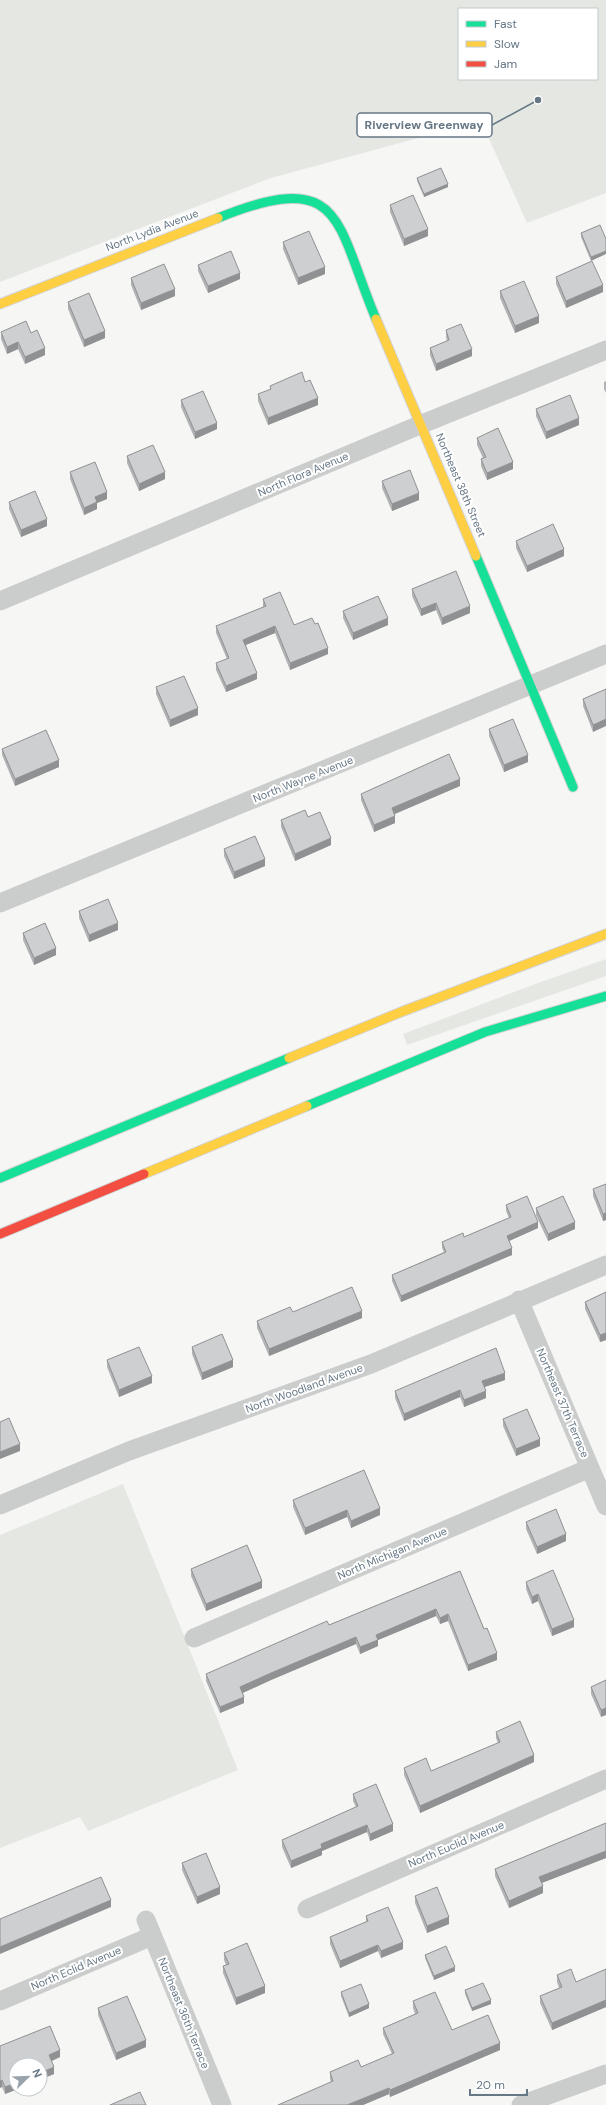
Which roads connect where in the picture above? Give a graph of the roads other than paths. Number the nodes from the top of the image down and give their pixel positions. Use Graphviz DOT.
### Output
graph roads {
  1 [pos="316,202"];
  2 [pos="0,304"];
  3 [pos="606,350"];
  4 [pos="422,424"];
  5 [pos="0,601"];
  6 [pos="606,654"];
  7 [pos="532,685"];
  8 [pos="573,786"];
  9 [pos="0,903"];
  10 [pos="606,934"];
  11 [pos="606,996"];
  12 [pos="0,1178"];
  13 [pos="0,1234"];
  14 [pos="606,1265"];
  15 [pos="519,1300"];
  16 [pos="590,1468"];
  17 [pos="0,1505"];
  18 [pos="606,1506"];
  19 [pos="194,1638"];
  20 [pos="606,1779"];
  21 [pos="307,1909"];
  22 [pos="149,1928"];
  23 [pos="0,2001"];
  24 [pos="606,2074"];
  25 [pos="222,2105"];
  26 [pos="521,2105"];
  1 -- 2 [label="main road, North Lydia Avenue"];
  1 -- 4 [label="main road, Northeast 38th Street"];
  3 -- 4 [label="street, North Flora Avenue"];
  4 -- 5 [label="street, North Flora Avenue"];
  4 -- 7 [label="main road, Northeast 38th Street"];
  6 -- 7 [label="street, North Wayne Avenue"];
  7 -- 8 [label="main road, Northeast 38th Street"];
  7 -- 9 [label="street, North Wayne Avenue"];
  10 -- 12 [label="main road"];
  11 -- 13 [label="main road"];
  14 -- 15 [label="street, North Woodland Avenue"];
  15 -- 16 [label="street, Northeast 37th Terrace"];
  15 -- 17 [label="street, North Woodland Avenue"];
  16 -- 18 [label="street, Northeast 37th Terrace"];
  16 -- 19 [label="street, North Michigan Avenue"];
  20 -- 21 [label="street, North Euclid Avenue"];
  22 -- 23 [label="street, North Eclid Avenue"];
  22 -- 25 [label="street, Northeast 36th Terrace"];
  24 -- 26 [label="street"];
}
